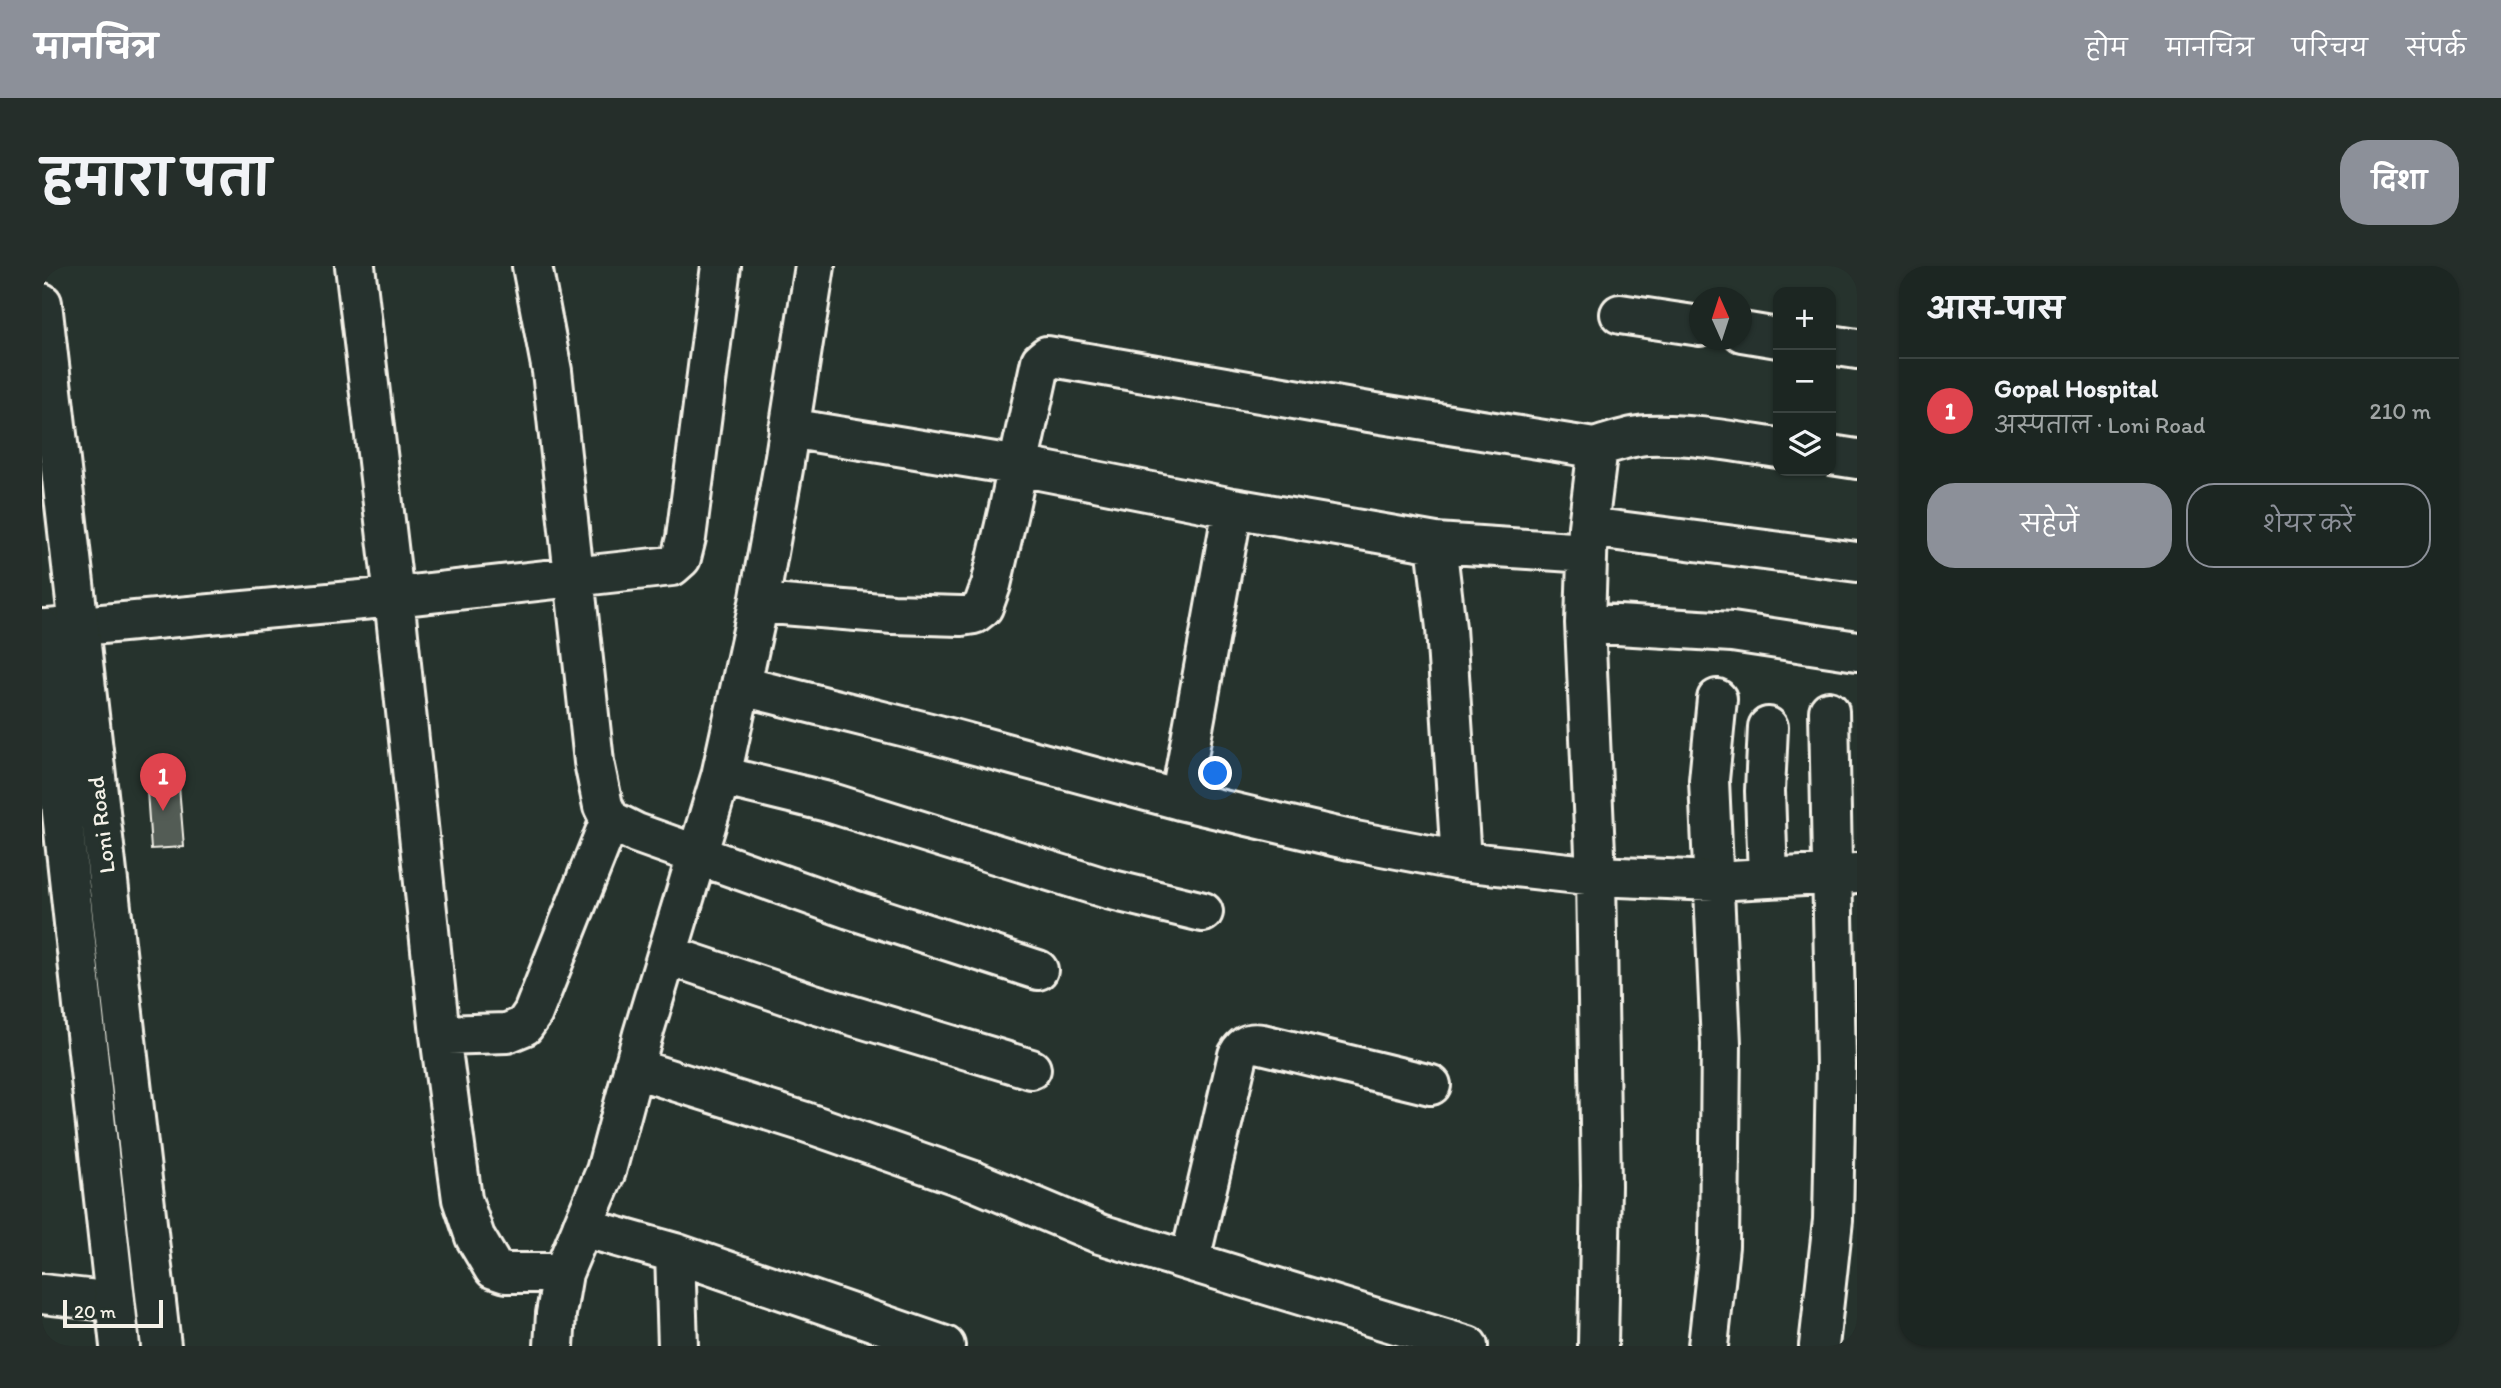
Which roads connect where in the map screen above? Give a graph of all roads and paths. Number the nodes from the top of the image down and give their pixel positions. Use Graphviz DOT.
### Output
graph roads {
  1 [pos="355,266"];
  2 [pos="532,266"];
  3 [pos="721,266"];
  4 [pos="815,266"];
  5 [pos="42,303"];
  6 [pos="1620,314"];
  7 [pos="1689,324"];
  8 [pos="1752,334"];
  9 [pos="1773,337"];
  10 [pos="1836,346"];
  11 [pos="1857,349"];
  12 [pos="789,428"];
  13 [pos="1773,447"];
  14 [pos="1594,449"];
  15 [pos="1836,456"];
  16 [pos="1857,459"];
  17 [pos="1019,466"];
  18 [pos="1233,508"];
  19 [pos="1588,540"];
  20 [pos="1436,543"];
  21 [pos="1857,562"];
  22 [pos="575,576"];
  23 [pos="394,597"];
  24 [pos="759,603"];
  25 [pos="1585,623"];
  26 [pos="54,629"];
  27 [pos="1857,651"];
  28 [pos="58,683"];
  29 [pos="742,686"];
  30 [pos="1717,699"];
  31 [pos="1829,711"];
  32 [pos="1768,727"];
  33 [pos="721,776"];
  34 [pos="1180,800"];
  35 [pos="610,820"];
  36 [pos="696,854"];
  37 [pos="1461,861"];
  38 [pos="1844,874"];
  39 [pos="1596,876"];
  40 [pos="1768,878"];
  41 [pos="1713,881"];
  42 [pos="1203,912"];
  43 [pos="668,955"];
  44 [pos="1038,970"];
  45 [pos="440,1035"];
  46 [pos="633,1068"];
  47 [pos="1031,1069"];
  48 [pos="1431,1086"];
  49 [pos="582,1227"];
  50 [pos="675,1253"];
  51 [pos="1190,1261"];
  52 [pos="563,1273"];
  53 [pos="42,1294"];
  54 [pos="115,1302"];
  55 [pos="120,1346"];
  56 [pos="161,1346"];
  57 [pos="554,1346"];
  58 [pos="678,1346"];
  59 [pos="945,1346"];
  60 [pos="1468,1346"];
  61 [pos="1598,1346"];
  62 [pos="1708,1346"];
  63 [pos="1819,1346"];
  1 -- 23 [label="main road"];
  2 -- 22 [label="main road"];
  3 -- 22 [label="main road"];
  4 -- 12 [label="main road"];
  5 -- 26 [label="main road, Loni Road"];
  6 -- 7 [label="main road"];
  8 -- 9 [label="main road"];
  10 -- 11 [label="main road"];
  12 -- 17 [label="main road"];
  12 -- 24 [label="main road"];
  13 -- 14 [label="main road"];
  14 -- 17 [label="main road"];
  14 -- 19 [label="main road"];
  15 -- 16 [label="main road"];
  17 -- 18 [label="main road"];
  17 -- 24 [label="main road"];
  18 -- 20 [label="main road"];
  18 -- 34 [label="main road"];
  19 -- 20 [label="main road"];
  19 -- 21 [label="main road"];
  19 -- 25 [label="main road"];
  20 -- 37 [label="main road"];
  22 -- 23 [label="main road"];
  22 -- 35 [label="main road"];
  23 -- 26 [label="main road"];
  23 -- 45 [label="main road"];
  24 -- 29 [label="main road"];
  25 -- 27 [label="main road"];
  25 -- 39 [label="main road"];
  26 -- 28 [label="main road, Loni Road"];
  28 -- 54 [label="main road, Loni Road"];
  28 -- 56 [label="main road, Loni Road"];
  29 -- 33 [label="main road"];
  29 -- 34 [label="main road"];
  30 -- 41 [label="main road"];
  31 -- 38 [label="main road"];
  32 -- 40 [label="main road"];
  33 -- 36 [label="main road"];
  33 -- 42 [label="main road"];
  34 -- 37 [label="main road"];
  35 -- 36 [label="main road"];
  35 -- 45 [label="main road"];
  36 -- 43 [label="main road"];
  36 -- 44 [label="main road"];
  37 -- 39 [label="main road"];
  38 -- 40 [label="main road"];
  38 -- 63 [label="main road"];
  39 -- 41 [label="main road"];
  39 -- 61 [label="main road"];
  40 -- 41 [label="main road"];
  41 -- 62 [label="main road"];
  43 -- 46 [label="main road"];
  43 -- 47 [label="main road"];
  45 -- 52 [label="main road"];
  46 -- 49 [label="main road"];
  46 -- 51 [label="main road"];
  48 -- 51 [label="main road"];
  49 -- 50 [label="main road"];
  49 -- 52 [label="main road"];
  50 -- 58 [label="main road"];
  50 -- 59 [label="main road"];
  51 -- 60 [label="main road"];
  52 -- 57 [label="main road"];
  53 -- 54 [label="main road"];
  54 -- 55 [label="main road, Loni Road"];
}
